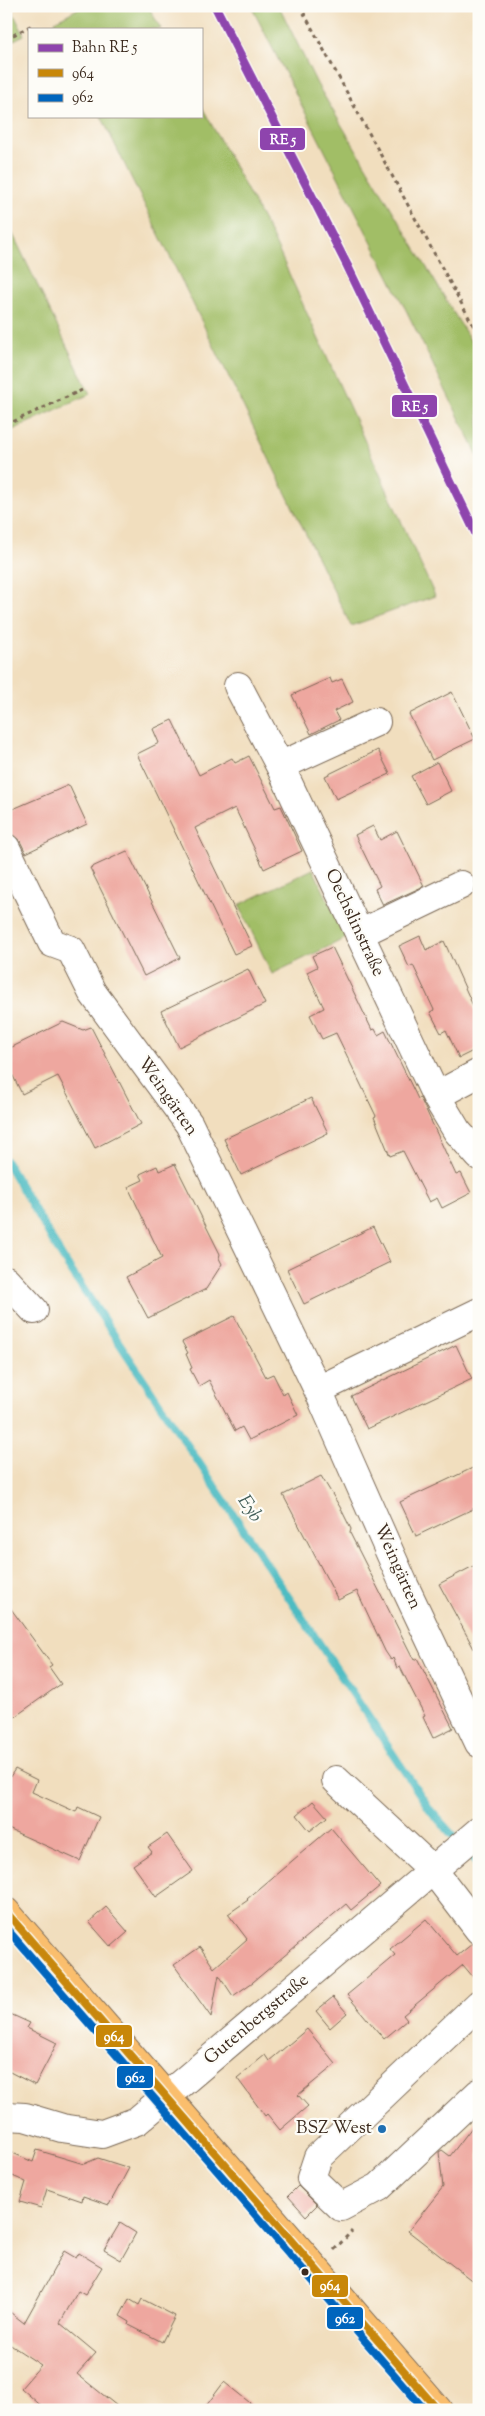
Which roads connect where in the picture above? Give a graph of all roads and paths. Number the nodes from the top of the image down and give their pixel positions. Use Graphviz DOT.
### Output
graph roads {
  1 [pos="300,6"];
  2 [pos="32,25"];
  3 [pos="6,39"];
  4 [pos="479,336"];
  5 [pos="82,390"];
  6 [pos="6,425"];
  7 [pos="238,686"];
  8 [pos="376,722"];
  9 [pos="280,766"];
  10 [pos="6,848"];
  11 [pos="461,885"];
  12 [pos="359,934"];
  13 [pos="479,1073"];
  14 [pos="436,1096"];
  15 [pos="479,1156"];
  16 [pos="6,1280"];
  17 [pos="34,1310"];
  18 [pos="479,1312"];
  19 [pos="318,1390"];
  20 [pos="479,1742"];
  21 [pos="336,1780"];
  22 [pos="479,1832"];
  23 [pos="439,1865"];
  24 [pos="6,1912"];
  25 [pos="479,1930"];
  26 [pos="479,2004"];
  27 [pos="479,2093"];
  28 [pos="166,2098"];
  29 [pos="6,2116"];
  30 [pos="438,2410"];
  1 -- 4 [label="path"];
  2 -- 3 [label="path"];
  5 -- 6 [label="path"];
  7 -- 9 [label="street, Oechslinstraße"];
  8 -- 9 [label="street"];
  9 -- 12 [label="street, Oechslinstraße"];
  10 -- 19 [label="street, Weingärten"];
  11 -- 12 [label="street"];
  12 -- 14 [label="street, Oechslinstraße"];
  13 -- 14 [label="street"];
  14 -- 15 [label="street, Oechslinstraße"];
  16 -- 17 [label="street"];
  18 -- 19 [label="street"];
  19 -- 20 [label="street, Weingärten"];
  21 -- 23 [label="street"];
  22 -- 23 [label="street, Gutenbergstraße"];
  23 -- 25 [label="street"];
  23 -- 28 [label="street, Gutenbergstraße"];
  24 -- 28 [label="main road"];
  26 -- 27 [label="street"];
  28 -- 29 [label="street, Gutenbergstraße"];
  28 -- 30 [label="main road"];
}
